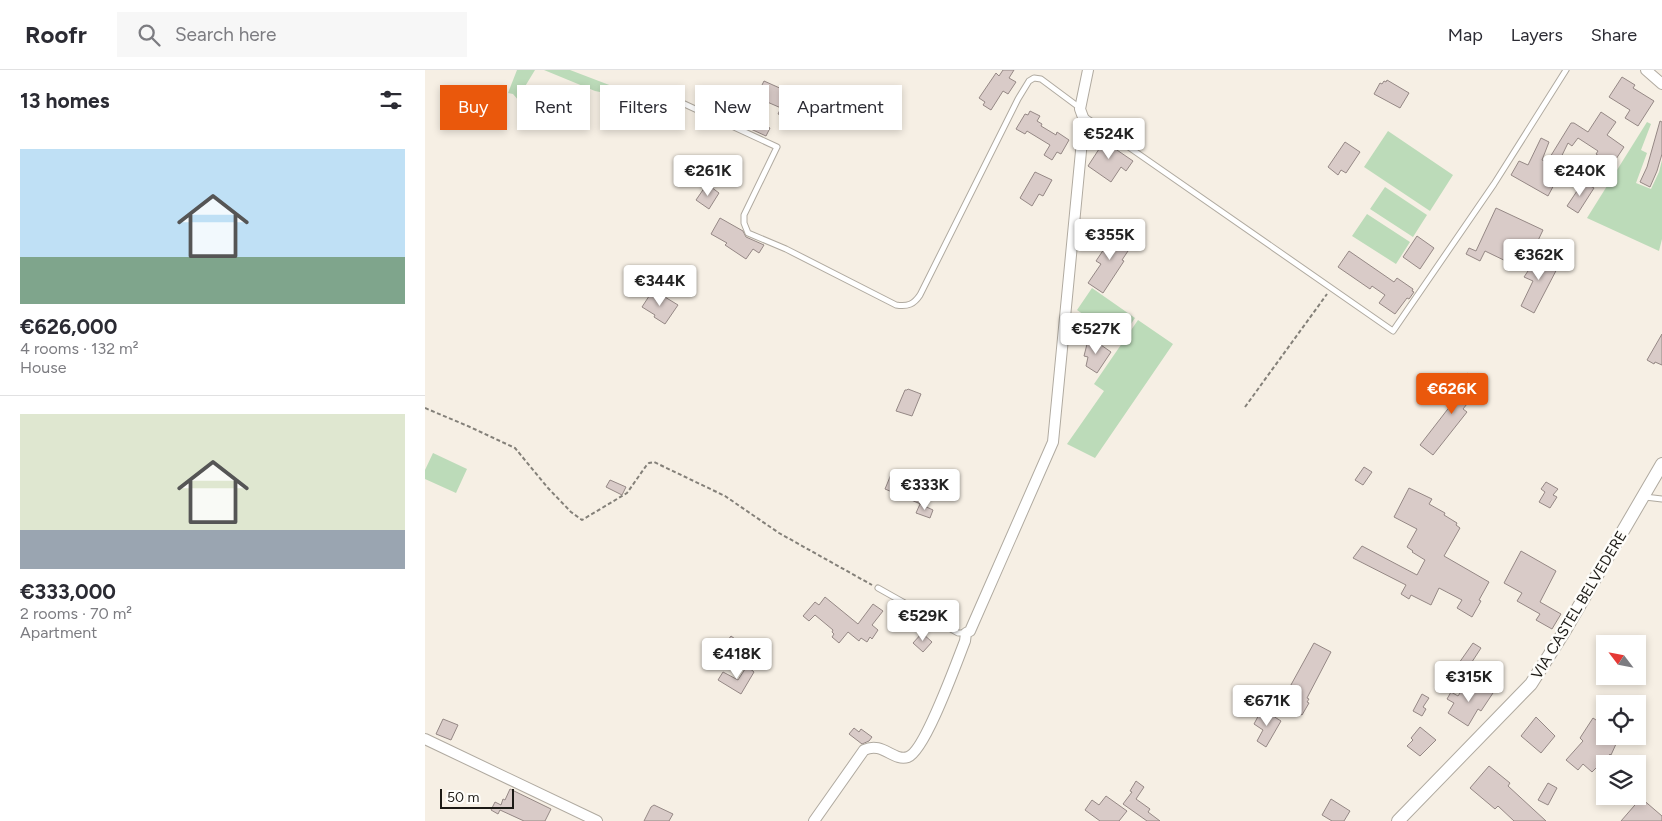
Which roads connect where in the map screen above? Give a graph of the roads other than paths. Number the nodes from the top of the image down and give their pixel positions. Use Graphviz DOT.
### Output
graph roads {
  1 [pos="1088,70"];
  2 [pos="1566,70"];
  3 [pos="1646,70"];
  4 [pos="1662,84"];
  5 [pos="685,104"];
  6 [pos="1081,112"];
  7 [pos="1662,464"];
  8 [pos="1643,497"];
  9 [pos="1662,499"];
  10 [pos="878,588"];
  11 [pos="966,633"];
  12 [pos="425,739"];
  13 [pos="597,821"];
  14 [pos="815,821"];
  15 [pos="1398,821"];
  1 -- 6 [label="street"];
  2 -- 6 [label="lane"];
  3 -- 4 [label="street"];
  5 -- 6 [label="lane"];
  6 -- 11 [label="street"];
  7 -- 8 [label="street, VIA CASTEL BELVEDERE"];
  8 -- 9 [label="lane"];
  8 -- 15 [label="street, VIA CASTEL BELVEDERE"];
  10 -- 11 [label="lane"];
  11 -- 14 [label="street"];
  12 -- 13 [label="street"];
}
